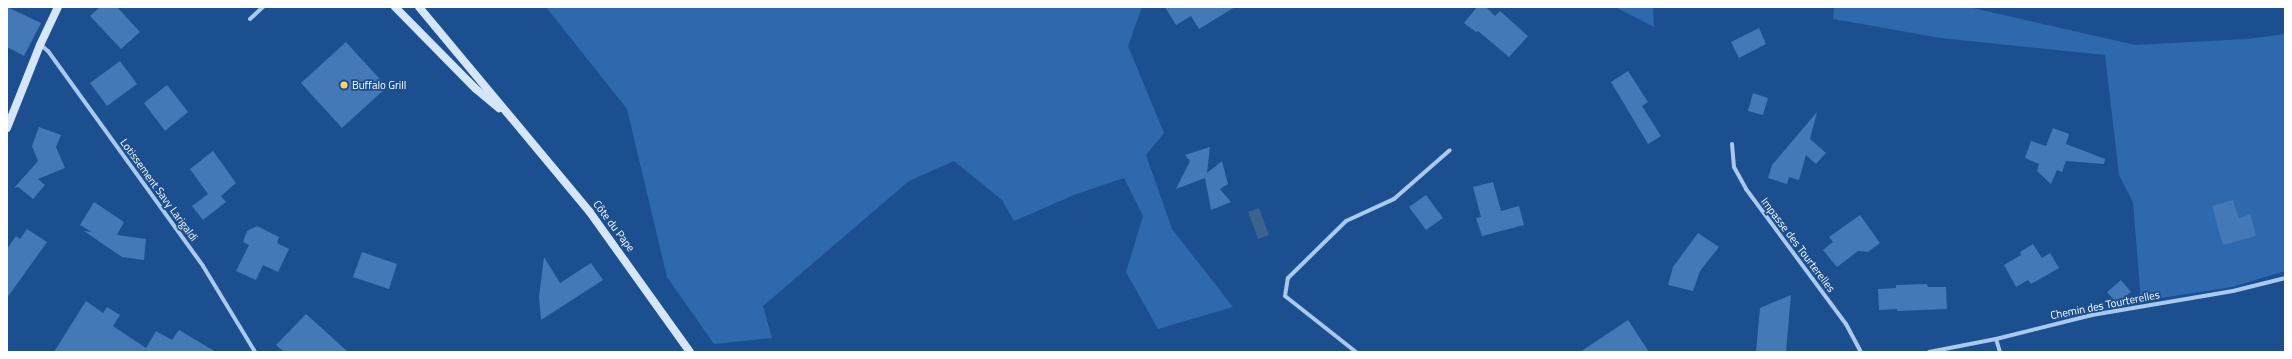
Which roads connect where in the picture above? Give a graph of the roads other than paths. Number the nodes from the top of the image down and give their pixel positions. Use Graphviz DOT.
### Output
graph roads {
  1 [pos="58,7"];
  2 [pos="263,7"];
  3 [pos="395,7"];
  4 [pos="419,7"];
  5 [pos="250,19"];
  6 [pos="40,45"];
  7 [pos="511,119"];
  8 [pos="7,128"];
  9 [pos="1732,144"];
  10 [pos="1450,150"];
  11 [pos="2285,278"];
  12 [pos="1996,339"];
  13 [pos="255,352"];
  14 [pos="690,352"];
  15 [pos="1356,352"];
  16 [pos="1861,352"];
  17 [pos="1929,352"];
  18 [pos="2000,352"];
  1 -- 6 [label="main road"];
  2 -- 5 [label="street"];
  3 -- 7 [label="main road, Côte du Pape"];
  4 -- 7 [label="main road, Côte du Pape"];
  6 -- 8 [label="main road"];
  6 -- 13 [label="street, Lotissement Savy Larigaldi"];
  7 -- 14 [label="main road, Côte du Pape"];
  9 -- 16 [label="street, Impasse des Tourterelles"];
  10 -- 15 [label="street"];
  11 -- 12 [label="street, Chemin des Tourterelles"];
  12 -- 17 [label="street, Chemin des Tourterelles"];
  12 -- 18 [label="street"];
}
